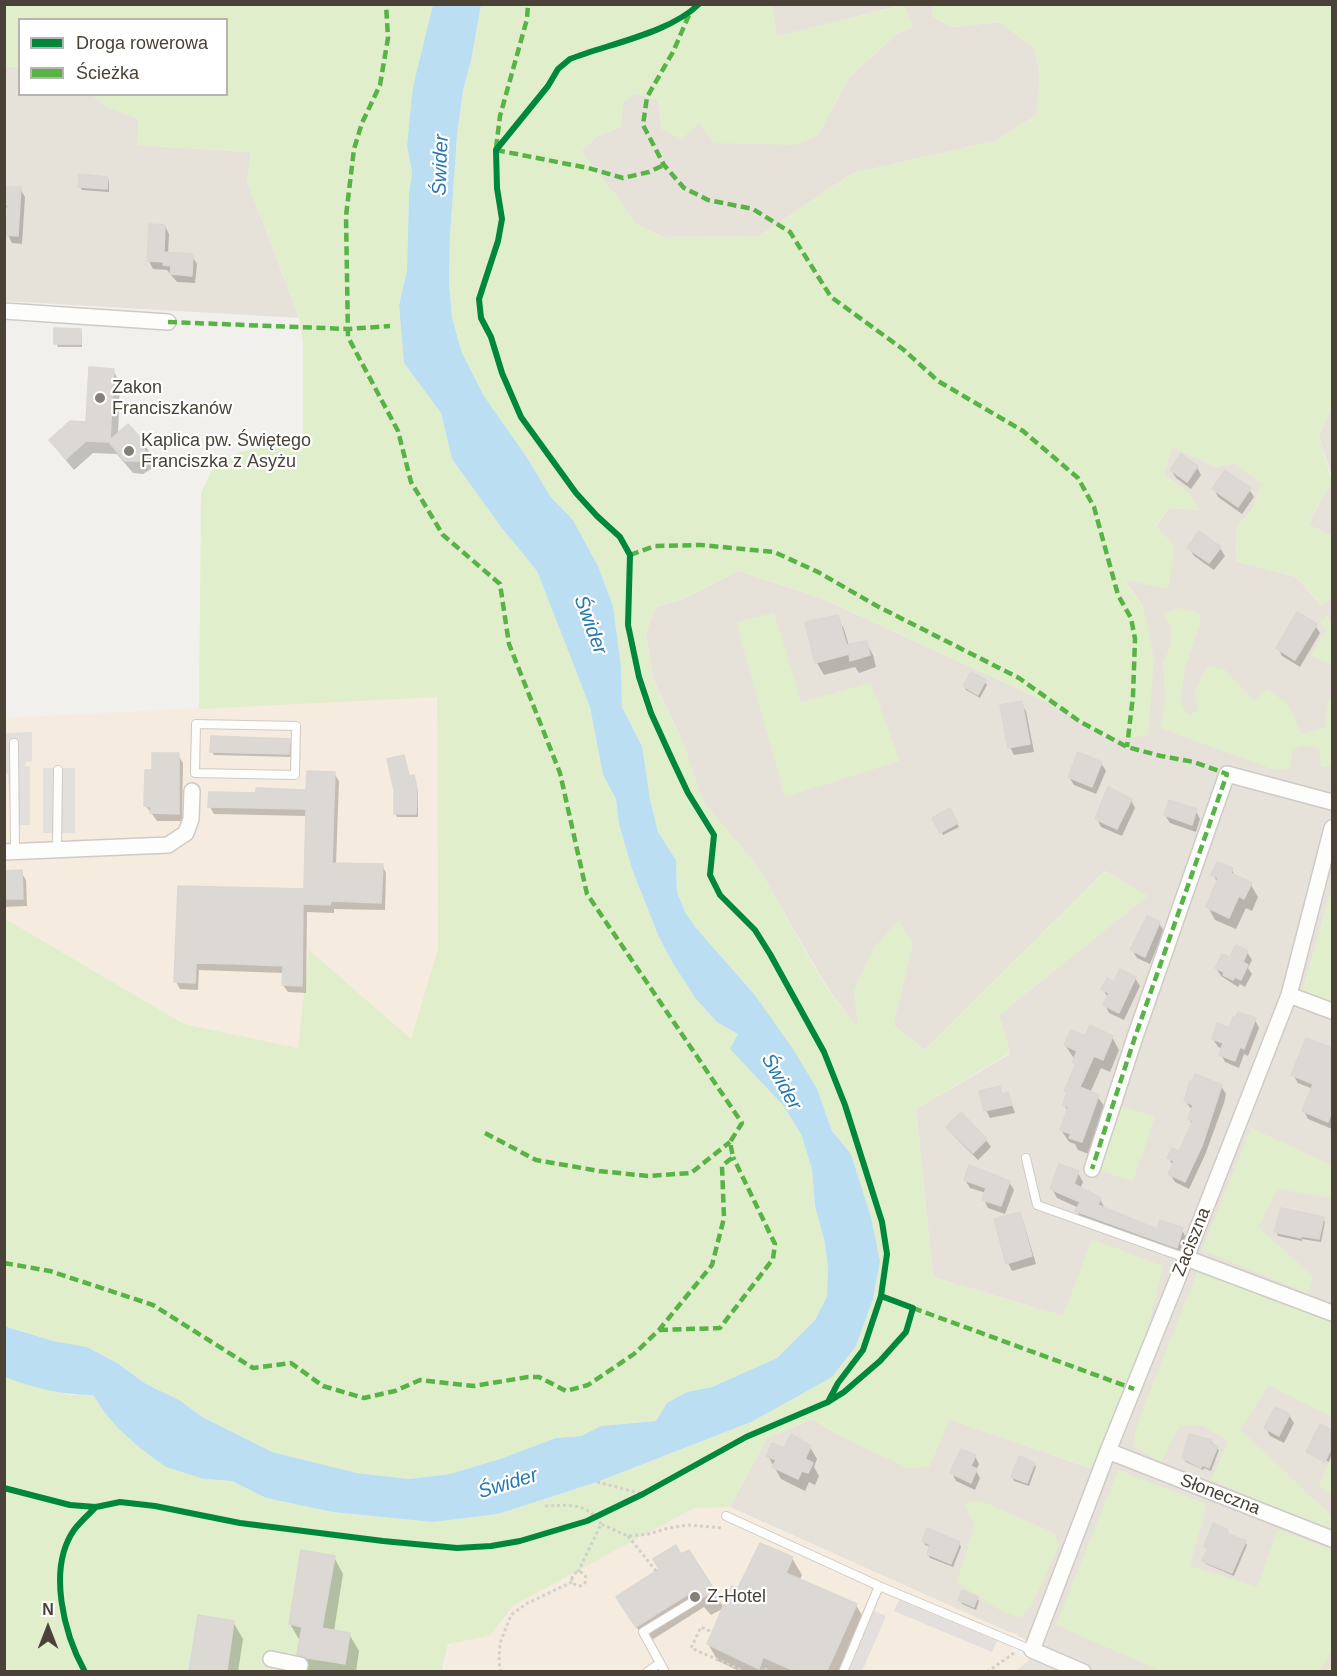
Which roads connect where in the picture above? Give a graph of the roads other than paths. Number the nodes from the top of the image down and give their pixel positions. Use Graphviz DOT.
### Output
graph roads {
  1 [pos="4,311"];
  2 [pos="168,322"];
  3 [pos="14,742"];
  4 [pos="58,770"];
  5 [pos="195,773"];
  6 [pos="192,791"];
  7 [pos="1332,802"];
  8 [pos="1332,828"];
  9 [pos="57,849"];
  10 [pos="10,851"];
  11 [pos="1289,995"];
  12 [pos="1332,1011"];
  13 [pos="1026,1158"];
  14 [pos="1092,1169"];
  15 [pos="1186,1258"];
  16 [pos="1332,1313"];
  17 [pos="1108,1451"];
  18 [pos="726,1516"];
  19 [pos="1332,1539"];
  20 [pos="879,1586"];
  21 [pos="694,1601"];
  22 [pos="1026,1647"];
  23 [pos="271,1659"];
  24 [pos="660,1663"];
  25 [pos="298,1671"];
  26 [pos="646,1671"];
  27 [pos="665,1671"];
  28 [pos="843,1671"];
  29 [pos="1083,1671"];
  1 -- 2 [label="street"];
  3 -- 10 [label="lane"];
  4 -- 9 [label="lane"];
  5 -- 5 [label="lane"];
  5 -- 6 [label="lane"];
  6 -- 9 [label="street"];
  7 -- 14 [label="street"];
  8 -- 11 [label="street, Zaciszna"];
  9 -- 10 [label="street"];
  11 -- 12 [label="street"];
  11 -- 15 [label="street, Zaciszna"];
  13 -- 15 [label="lane"];
  15 -- 16 [label="street"];
  15 -- 17 [label="street, Zaciszna"];
  17 -- 19 [label="street, Słoneczna"];
  17 -- 22 [label="street, Zaciszna"];
  18 -- 20 [label="lane"];
  20 -- 22 [label="lane"];
  20 -- 28 [label="lane"];
  21 -- 24 [label="lane"];
  22 -- 29 [label="street"];
  23 -- 25 [label="street"];
  24 -- 26 [label="lane"];
  24 -- 27 [label="lane"];
}
